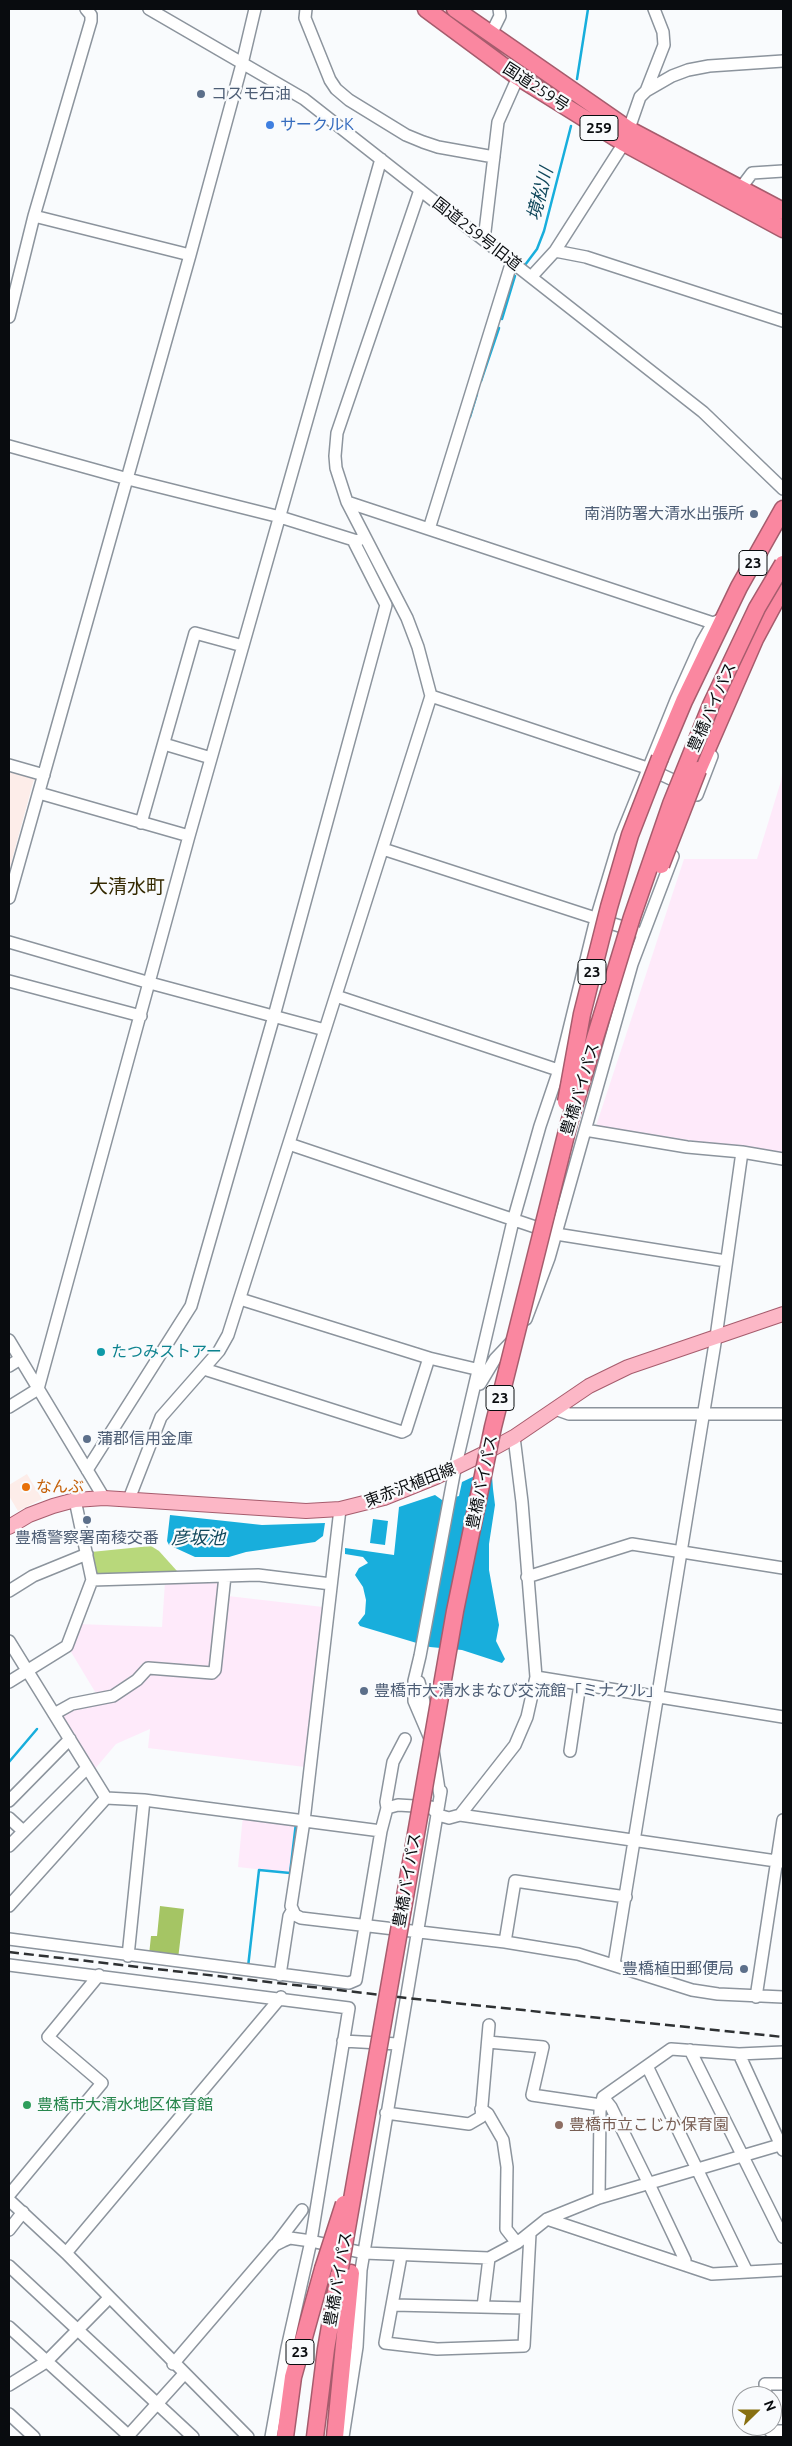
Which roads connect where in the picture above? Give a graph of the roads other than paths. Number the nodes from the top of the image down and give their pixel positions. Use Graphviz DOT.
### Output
graph roads {
  1 [pos="86,9"];
  2 [pos="149,9"];
  3 [pos="255,9"];
  4 [pos="306,9"];
  5 [pos="426,9"];
  6 [pos="455,9"];
  7 [pos="499,9"];
  8 [pos="654,9"];
  9 [pos="492,34"];
  10 [pos="783,60"];
  11 [pos="242,64"];
  12 [pos="518,77"];
  13 [pos="646,91"];
  14 [pos="626,136"];
  15 [pos="494,157"];
  16 [pos="381,159"];
  17 [pos="783,171"];
  18 [pos="740,189"];
  19 [pos="420,190"];
  20 [pos="783,211"];
  21 [pos="34,216"];
  22 [pos="783,229"];
  23 [pos="484,240"];
  24 [pos="555,251"];
  25 [pos="190,254"];
  26 [pos="512,261"];
  27 [pos="532,276"];
  28 [pos="9,317"];
  29 [pos="783,321"];
  30 [pos="9,446"];
  31 [pos="128,479"];
  32 [pos="783,489"];
  33 [pos="347,502"];
  34 [pos="783,509"];
  35 [pos="280,517"];
  36 [pos="429,529"];
  37 [pos="358,538"];
  38 [pos="783,564"];
  39 [pos="783,587"];
  40 [pos="718,620"];
  41 [pos="755,639"];
  42 [pos="243,646"];
  43 [pos="431,696"];
  44 [pos="164,744"];
  45 [pos="211,758"];
  46 [pos="654,763"];
  47 [pos="9,765"];
  48 [pos="44,775"];
  49 [pos="698,792"];
  50 [pos="39,793"];
  51 [pos="141,823"];
  52 [pos="189,836"];
  53 [pos="383,849"];
  54 [pos="9,898"];
  55 [pos="596,919"];
  56 [pos="642,933"];
  57 [pos="9,942"];
  58 [pos="622,950"];
  59 [pos="9,981"];
  60 [pos="150,983"];
  61 [pos="336,996"];
  62 [pos="141,1016"];
  63 [pos="274,1016"];
  64 [pos="325,1030"];
  65 [pos="559,1070"];
  66 [pos="598,1085"];
  67 [pos="585,1130"];
  68 [pos="289,1144"];
  69 [pos="742,1152"];
  70 [pos="783,1159"];
  71 [pos="551,1194"];
  72 [pos="513,1221"];
  73 [pos="556,1234"];
  74 [pos="726,1261"];
  75 [pos="240,1299"];
  76 [pos="783,1314"];
  77 [pos="716,1337"];
  78 [pos="9,1340"];
  79 [pos="429,1358"];
  80 [pos="20,1359"];
  81 [pos="9,1366"];
  82 [pos="204,1369"];
  83 [pos="480,1370"];
  84 [pos="38,1389"];
  85 [pos="472,1404"];
  86 [pos="9,1407"];
  87 [pos="555,1409"];
  88 [pos="703,1413"];
  89 [pos="783,1414"];
  90 [pos="514,1437"];
  91 [pos="455,1469"];
  92 [pos="87,1470"];
  93 [pos="104,1498"];
  94 [pos="129,1499"];
  95 [pos="75,1500"];
  96 [pos="340,1509"];
  97 [pos="9,1528"];
  98 [pos="681,1551"];
  99 [pos="86,1554"];
  100 [pos="783,1568"];
  101 [pos="225,1576"];
  102 [pos="527,1577"];
  103 [pos="92,1580"];
  104 [pos="331,1584"];
  105 [pos="9,1591"];
  106 [pos="9,1641"];
  107 [pos="27,1670"];
  108 [pos="536,1677"];
  109 [pos="9,1682"];
  110 [pos="580,1684"];
  111 [pos="657,1696"];
  112 [pos="54,1714"];
  113 [pos="783,1717"];
  114 [pos="70,1739"];
  115 [pos="405,1739"];
  116 [pos="570,1751"];
  117 [pos="87,1768"];
  118 [pos="106,1798"];
  119 [pos="144,1800"];
  120 [pos="9,1801"];
  121 [pos="388,1808"];
  122 [pos="438,1815"];
  123 [pos="460,1815"];
  124 [pos="9,1818"];
  125 [pos="783,1820"];
  126 [pos="304,1822"];
  127 [pos="22,1830"];
  128 [pos="381,1831"];
  129 [pos="636,1840"];
  130 [pos="9,1846"];
  131 [pos="780,1862"];
  132 [pos="626,1897"];
  133 [pos="9,1906"];
  134 [pos="292,1911"];
  135 [pos="365,1926"];
  136 [pos="417,1932"];
  137 [pos="9,1939"];
  138 [pos="506,1942"];
  139 [pos="128,1956"];
  140 [pos="9,1964"];
  141 [pos="614,1964"];
  142 [pos="99,1975"];
  143 [pos="280,1975"];
  144 [pos="281,1997"];
  145 [pos="756,1997"];
  146 [pos="783,1997"];
  147 [pos="489,2025"];
  148 [pos="343,2041"];
  149 [pos="488,2042"];
  150 [pos="398,2044"];
  151 [pos="690,2050"];
  152 [pos="783,2053"];
  153 [pos="738,2054"];
  154 [pos="646,2066"];
  155 [pos="602,2101"];
  156 [pos="481,2109"];
  157 [pos="368,2110"];
  158 [pos="386,2113"];
  159 [pos="782,2146"];
  160 [pos="743,2157"];
  161 [pos="697,2170"];
  162 [pos="356,2178"];
  163 [pos="649,2184"];
  164 [pos="9,2195"];
  165 [pos="599,2198"];
  166 [pos="9,2200"];
  167 [pos="302,2210"];
  168 [pos="23,2212"];
  169 [pos="547,2219"];
  170 [pos="9,2230"];
  171 [pos="530,2234"];
  172 [pos="783,2237"];
  173 [pos="311,2241"];
  174 [pos="517,2243"];
  175 [pos="275,2245"];
  176 [pos="66,2253"];
  177 [pos="364,2253"];
  178 [pos="401,2256"];
  179 [pos="489,2258"];
  180 [pos="685,2265"];
  181 [pos="9,2266"];
  182 [pos="346,2270"];
  183 [pos="783,2270"];
  184 [pos="747,2272"];
  185 [pos="109,2298"];
  186 [pos="393,2305"];
  187 [pos="483,2307"];
  188 [pos="526,2308"];
  189 [pos="9,2327"];
  190 [pos="78,2330"];
  191 [pos="46,2362"];
  192 [pos="173,2364"];
  193 [pos="184,2374"];
  194 [pos="783,2384"];
  195 [pos="9,2385"];
  196 [pos="765,2386"];
  197 [pos="157,2403"];
  198 [pos="9,2414"];
  199 [pos="128,2436"];
  200 [pos="34,2437"];
  201 [pos="193,2437"];
  202 [pos="248,2437"];
  203 [pos="271,2437"];
  204 [pos="285,2437"];
  205 [pos="314,2437"];
  206 [pos="335,2437"];
  207 [pos="343,2437"];
  1 -- 21 [label="street"];
  2 -- 11 [label="street, 国道259号旧道"];
  3 -- 11 [label="street"];
  4 -- 15 [label="street"];
  5 -- 12 [label="highway, 国道259号 / 259"];
  6 -- 9 [label="highway, 国道259号 / 259"];
  7 -- 9 [label="street"];
  8 -- 13 [label="street"];
  9 -- 14 [label="highway, 国道259号 / 259"];
  10 -- 13 [label="street"];
  11 -- 16 [label="street, 国道259号旧道"];
  11 -- 25 [label="street"];
  12 -- 14 [label="highway, 国道259号 / 259"];
  12 -- 15 [label="street"];
  13 -- 14 [label="street"];
  14 -- 18 [label="highway, 国道259号 / 259"];
  14 -- 22 [label="highway, 国道259号 / 259"];
  14 -- 24 [label="street"];
  15 -- 23 [label="street"];
  16 -- 19 [label="street, 国道259号旧道"];
  16 -- 35 [label="street"];
  17 -- 18 [label="street"];
  18 -- 20 [label="highway, 国道259号 / 259"];
  19 -- 23 [label="street, 国道259号旧道"];
  19 -- 33 [label="street"];
  21 -- 25 [label="street"];
  21 -- 28 [label="street"];
  23 -- 26 [label="street, 国道259号旧道"];
  24 -- 27 [label="street"];
  24 -- 29 [label="street"];
  25 -- 31 [label="street"];
  26 -- 27 [label="street, 国道259号旧道"];
  26 -- 36 [label="street"];
  27 -- 32 [label="street, 国道259号旧道"];
  30 -- 31 [label="street"];
  31 -- 35 [label="street"];
  31 -- 48 [label="street"];
  33 -- 36 [label="street"];
  33 -- 37 [label="street"];
  34 -- 40 [label="highway, 23"];
  35 -- 37 [label="street"];
  35 -- 42 [label="street"];
  36 -- 40 [label="street"];
  37 -- 43 [label="street"];
  37 -- 63 [label="street"];
  38 -- 58 [label="highway, 豊橋バイパス / 23, bridge"];
  39 -- 41 [label="highway, 23"];
  40 -- 46 [label="highway, 23"];
  41 -- 49 [label="street"];
  41 -- 58 [label="highway, 23, bridge"];
  42 -- 44 [label="street"];
  42 -- 45 [label="street"];
  43 -- 46 [label="street"];
  43 -- 53 [label="street"];
  44 -- 45 [label="street"];
  44 -- 51 [label="street"];
  45 -- 52 [label="street"];
  46 -- 49 [label="street"];
  46 -- 55 [label="street"];
  46 -- 71 [label="highway, 23, bridge"];
  47 -- 48 [label="street"];
  48 -- 50 [label="street"];
  49 -- 56 [label="street"];
  50 -- 51 [label="street"];
  50 -- 54 [label="street"];
  51 -- 52 [label="street"];
  52 -- 60 [label="street"];
  53 -- 55 [label="street"];
  53 -- 61 [label="street"];
  55 -- 56 [label="street"];
  55 -- 65 [label="street"];
  56 -- 66 [label="street"];
  57 -- 60 [label="street"];
  58 -- 71 [label="highway, 豊橋バイパス / 23, bridge"];
  59 -- 62 [label="street"];
  60 -- 62 [label="street"];
  60 -- 63 [label="street"];
  61 -- 64 [label="street"];
  61 -- 65 [label="street"];
  62 -- 84 [label="street"];
  63 -- 64 [label="street"];
  63 -- 92 [label="street"];
  64 -- 68 [label="street"];
  65 -- 66 [label="street"];
  65 -- 72 [label="street"];
  66 -- 67 [label="street"];
  67 -- 69 [label="street"];
  67 -- 73 [label="street"];
  68 -- 72 [label="street"];
  68 -- 75 [label="street"];
  69 -- 70 [label="street"];
  69 -- 74 [label="street"];
  71 -- 157 [label="highway, 豊橋バイパス / 23, bridge"];
  72 -- 73 [label="street"];
  72 -- 83 [label="street"];
  73 -- 74 [label="street"];
  73 -- 85 [label="street"];
  74 -- 77 [label="street"];
  75 -- 79 [label="street"];
  75 -- 82 [label="street"];
  76 -- 77 [label="main road, 東赤沢植田線"];
  77 -- 87 [label="main road, 東赤沢植田線"];
  77 -- 88 [label="street"];
  78 -- 80 [label="street"];
  79 -- 82 [label="street"];
  79 -- 83 [label="street"];
  80 -- 81 [label="street"];
  80 -- 84 [label="street"];
  82 -- 94 [label="street"];
  83 -- 85 [label="street"];
  84 -- 86 [label="street"];
  84 -- 92 [label="street"];
  85 -- 91 [label="street"];
  87 -- 88 [label="street"];
  87 -- 90 [label="main road, 東赤沢植田線"];
  88 -- 89 [label="street"];
  88 -- 98 [label="street"];
  90 -- 91 [label="main road, 東赤沢植田線"];
  90 -- 102 [label="street"];
  91 -- 96 [label="main road, 東赤沢植田線"];
  91 -- 122 [label="street"];
  92 -- 93 [label="street"];
  93 -- 94 [label="main road, 東赤沢植田線"];
  93 -- 95 [label="main road, 東赤沢植田線"];
  94 -- 96 [label="main road, 東赤沢植田線"];
  95 -- 97 [label="main road, 東赤沢植田線"];
  95 -- 99 [label="street"];
  96 -- 104 [label="street"];
  98 -- 100 [label="street"];
  98 -- 102 [label="street"];
  98 -- 111 [label="street"];
  99 -- 103 [label="street"];
  99 -- 105 [label="street"];
  101 -- 103 [label="street"];
  101 -- 104 [label="street"];
  101 -- 112 [label="street"];
  102 -- 108 [label="street"];
  103 -- 107 [label="street"];
  104 -- 126 [label="street"];
  106 -- 107 [label="street"];
  107 -- 109 [label="street"];
  107 -- 112 [label="street"];
  108 -- 110 [label="street"];
  108 -- 123 [label="street"];
  110 -- 111 [label="street"];
  110 -- 116 [label="street"];
  111 -- 113 [label="street"];
  111 -- 129 [label="street"];
  112 -- 114 [label="street"];
  114 -- 117 [label="street"];
  114 -- 120 [label="street"];
  115 -- 121 [label="street"];
  117 -- 118 [label="street"];
  117 -- 127 [label="street"];
  118 -- 119 [label="street"];
  118 -- 133 [label="street"];
  119 -- 126 [label="street"];
  119 -- 139 [label="street"];
  121 -- 122 [label="street"];
  121 -- 128 [label="street"];
  122 -- 123 [label="street"];
  122 -- 136 [label="street"];
  123 -- 129 [label="street"];
  124 -- 127 [label="street"];
  125 -- 131 [label="street"];
  126 -- 128 [label="street"];
  126 -- 134 [label="street"];
  127 -- 130 [label="street"];
  128 -- 135 [label="street"];
  129 -- 131 [label="street"];
  129 -- 132 [label="street"];
  131 -- 145 [label="street"];
  132 -- 138 [label="street"];
  132 -- 141 [label="street"];
  134 -- 135 [label="street"];
  134 -- 143 [label="street"];
  135 -- 136 [label="street"];
  135 -- 143 [label="street"];
  136 -- 138 [label="street"];
  136 -- 150 [label="street"];
  137 -- 139 [label="street"];
  138 -- 141 [label="street"];
  139 -- 143 [label="street"];
  140 -- 142 [label="street"];
  141 -- 145 [label="street"];
  142 -- 144 [label="street"];
  142 -- 164 [label="street"];
  144 -- 148 [label="street"];
  144 -- 176 [label="street"];
  145 -- 146 [label="street"];
  147 -- 149 [label="street"];
  148 -- 150 [label="street"];
  148 -- 173 [label="street"];
  149 -- 155 [label="street"];
  149 -- 156 [label="street"];
  150 -- 158 [label="street"];
  151 -- 153 [label="street"];
  151 -- 154 [label="street"];
  151 -- 160 [label="street"];
  152 -- 153 [label="street"];
  153 -- 159 [label="street"];
  154 -- 155 [label="street"];
  154 -- 161 [label="street"];
  155 -- 163 [label="street"];
  155 -- 165 [label="street"];
  156 -- 158 [label="street"];
  156 -- 174 [label="street"];
  157 -- 162 [label="highway, 豊橋バイパス / 23, bridge"];
  157 -- 182 [label="highway, 23, bridge"];
  158 -- 177 [label="street"];
  159 -- 160 [label="street"];
  160 -- 161 [label="street"];
  160 -- 172 [label="street"];
  161 -- 163 [label="street"];
  161 -- 184 [label="street"];
  162 -- 182 [label="highway, 豊橋バイパス / 23, bridge"];
  162 -- 204 [label="highway, 23, bridge"];
  163 -- 165 [label="street"];
  163 -- 180 [label="street"];
  165 -- 169 [label="street"];
  166 -- 168 [label="street"];
  167 -- 175 [label="street"];
  168 -- 170 [label="street"];
  168 -- 176 [label="street"];
  169 -- 171 [label="street"];
  169 -- 180 [label="street"];
  171 -- 174 [label="street"];
  171 -- 188 [label="street"];
  173 -- 175 [label="street"];
  173 -- 177 [label="street"];
  173 -- 203 [label="street"];
  174 -- 179 [label="street"];
  175 -- 192 [label="street"];
  176 -- 185 [label="street"];
  177 -- 178 [label="street"];
  177 -- 207 [label="street"];
  178 -- 179 [label="street"];
  178 -- 186 [label="street"];
  179 -- 187 [label="street"];
  180 -- 184 [label="street"];
  181 -- 190 [label="street"];
  182 -- 205 [label="highway, 豊橋バイパス / 23"];
  182 -- 206 [label="highway, 23"];
  183 -- 184 [label="street"];
  185 -- 190 [label="street"];
  185 -- 192 [label="street"];
  186 -- 187 [label="street"];
  186 -- 188 [label="street"];
  187 -- 188 [label="street"];
  189 -- 191 [label="street"];
  190 -- 191 [label="street"];
  190 -- 197 [label="street"];
  191 -- 195 [label="street"];
  191 -- 199 [label="street"];
  192 -- 193 [label="street"];
  193 -- 197 [label="street"];
  193 -- 202 [label="street"];
  194 -- 196 [label="street"];
  197 -- 199 [label="street"];
  197 -- 201 [label="street"];
  198 -- 200 [label="street"];
}
